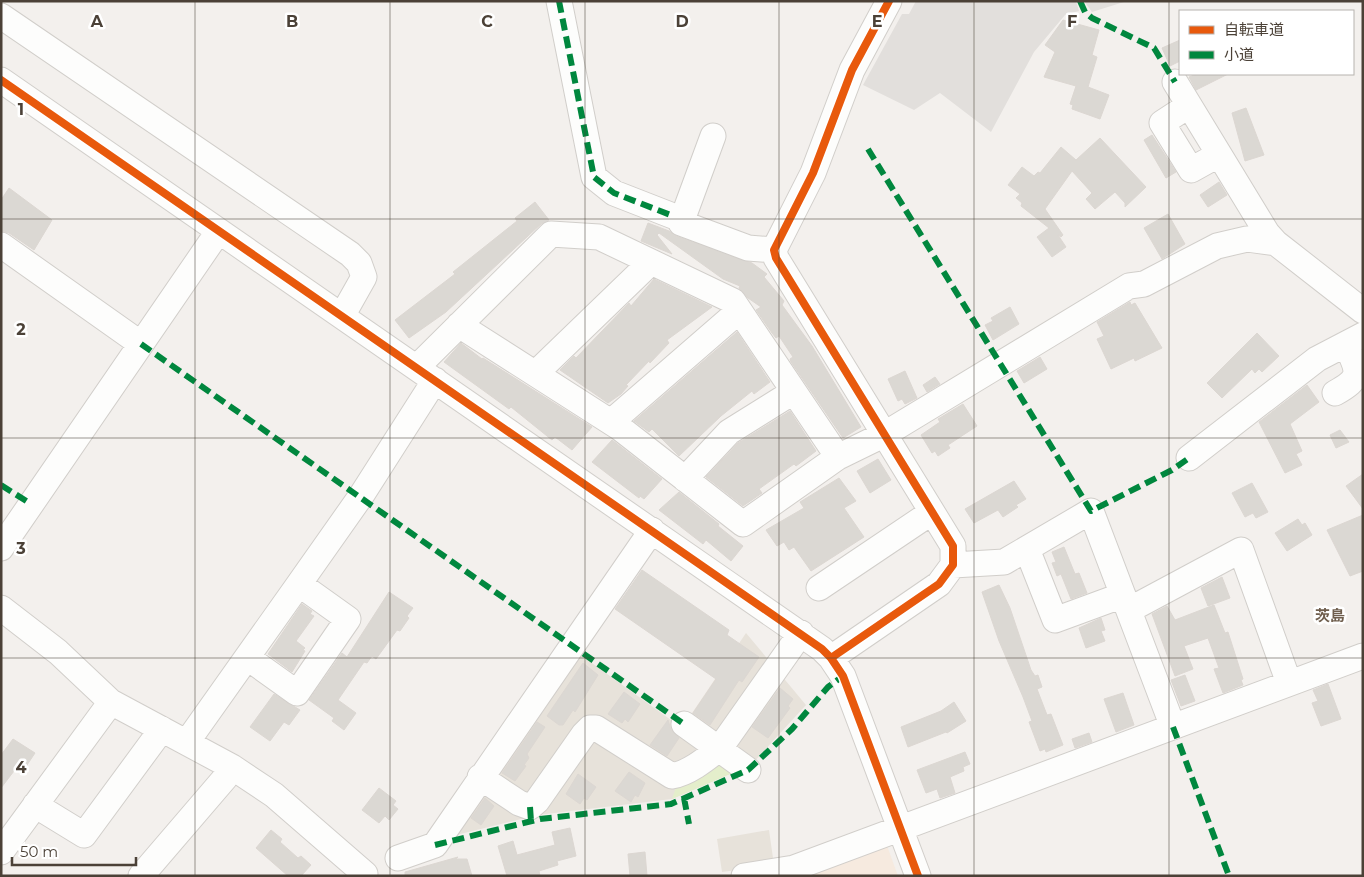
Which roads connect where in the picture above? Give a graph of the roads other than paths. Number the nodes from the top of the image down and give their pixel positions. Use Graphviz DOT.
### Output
graph roads {
  1 [pos="559,1"];
  2 [pos="890,1"];
  3 [pos="1,16"];
  4 [pos="1,80"];
  5 [pos="1175,82"];
  6 [pos="713,136"];
  7 [pos="673,216"];
  8 [pos="218,232"];
  9 [pos="1276,243"];
  10 [pos="1,246"];
  11 [pos="774,250"];
  12 [pos="651,262"];
  13 [pos="739,311"];
  14 [pos="1363,312"];
  15 [pos="342,316"];
  16 [pos="459,325"];
  17 [pos="1354,340"];
  18 [pos="142,344"];
  19 [pos="426,373"];
  20 [pos="536,373"];
  21 [pos="793,392"];
  22 [pos="1335,393"];
  23 [pos="611,422"];
  24 [pos="885,434"];
  25 [pos="838,457"];
  26 [pos="1189,458"];
  27 [pos="685,478"];
  28 [pos="932,512"];
  29 [pos="652,530"];
  30 [pos="1,548"];
  31 [pos="1027,549"];
  32 [pos="953,565"];
  33 [pos="299,584"];
  34 [pos="819,588"];
  35 [pos="1126,602"];
  36 [pos="3,612"];
  37 [pos="801,633"];
  38 [pos="1363,656"];
  39 [pos="248,658"];
  40 [pos="831,658"];
  41 [pos="1289,683"];
  42 [pos="110,702"];
  43 [pos="684,724"];
  44 [pos="1173,727"];
  45 [pos="162,729"];
  46 [pos="187,742"];
  47 [pos="720,748"];
  48 [pos="232,767"];
  49 [pos="748,770"];
  50 [pos="480,777"];
  51 [pos="35,805"];
  52 [pos="901,828"];
  53 [pos="1,852"];
  54 [pos="401,867"];
  55 [pos="363,875"];
  56 [pos="141,876"];
  57 [pos="744,876"];
  58 [pos="918,876"];
  1 -- 7 [label="street"];
  2 -- 11 [label="street"];
  3 -- 15 [label="street"];
  4 -- 8 [label="street"];
  5 -- 9 [label="street"];
  6 -- 11 [label="street"];
  8 -- 15 [label="street"];
  8 -- 18 [label="street"];
  9 -- 14 [label="street"];
  9 -- 24 [label="street"];
  10 -- 18 [label="street"];
  11 -- 24 [label="street"];
  12 -- 13 [label="street"];
  12 -- 16 [label="street"];
  12 -- 20 [label="street"];
  13 -- 21 [label="street"];
  13 -- 23 [label="street"];
  15 -- 19 [label="street"];
  16 -- 19 [label="street"];
  16 -- 20 [label="street"];
  17 -- 22 [label="street"];
  17 -- 26 [label="street"];
  18 -- 30 [label="street"];
  19 -- 29 [label="street"];
  19 -- 33 [label="street"];
  20 -- 23 [label="street"];
  21 -- 25 [label="street"];
  21 -- 27 [label="street"];
  23 -- 27 [label="street"];
  24 -- 25 [label="street"];
  24 -- 28 [label="street"];
  25 -- 27 [label="street"];
  28 -- 32 [label="street"];
  28 -- 34 [label="street"];
  29 -- 37 [label="street"];
  29 -- 50 [label="street"];
  31 -- 32 [label="street"];
  31 -- 35 [label="street"];
  31 -- 35 [label="street"];
  32 -- 40 [label="street"];
  33 -- 39 [label="street"];
  33 -- 39 [label="street"];
  35 -- 41 [label="street"];
  35 -- 44 [label="street"];
  36 -- 42 [label="street"];
  37 -- 40 [label="street"];
  37 -- 47 [label="street"];
  38 -- 41 [label="street"];
  39 -- 46 [label="street"];
  40 -- 52 [label="street"];
  41 -- 44 [label="street"];
  42 -- 45 [label="street"];
  42 -- 51 [label="street"];
  43 -- 47 [label="street"];
  44 -- 52 [label="street"];
  45 -- 46 [label="street"];
  45 -- 51 [label="street"];
  46 -- 48 [label="street"];
  47 -- 49 [label="street"];
  47 -- 50 [label="street"];
  48 -- 55 [label="street"];
  48 -- 56 [label="street"];
  50 -- 54 [label="street"];
  51 -- 53 [label="street"];
  52 -- 57 [label="street"];
  52 -- 58 [label="street"];
  54 -- 55 [label="street"];
}
